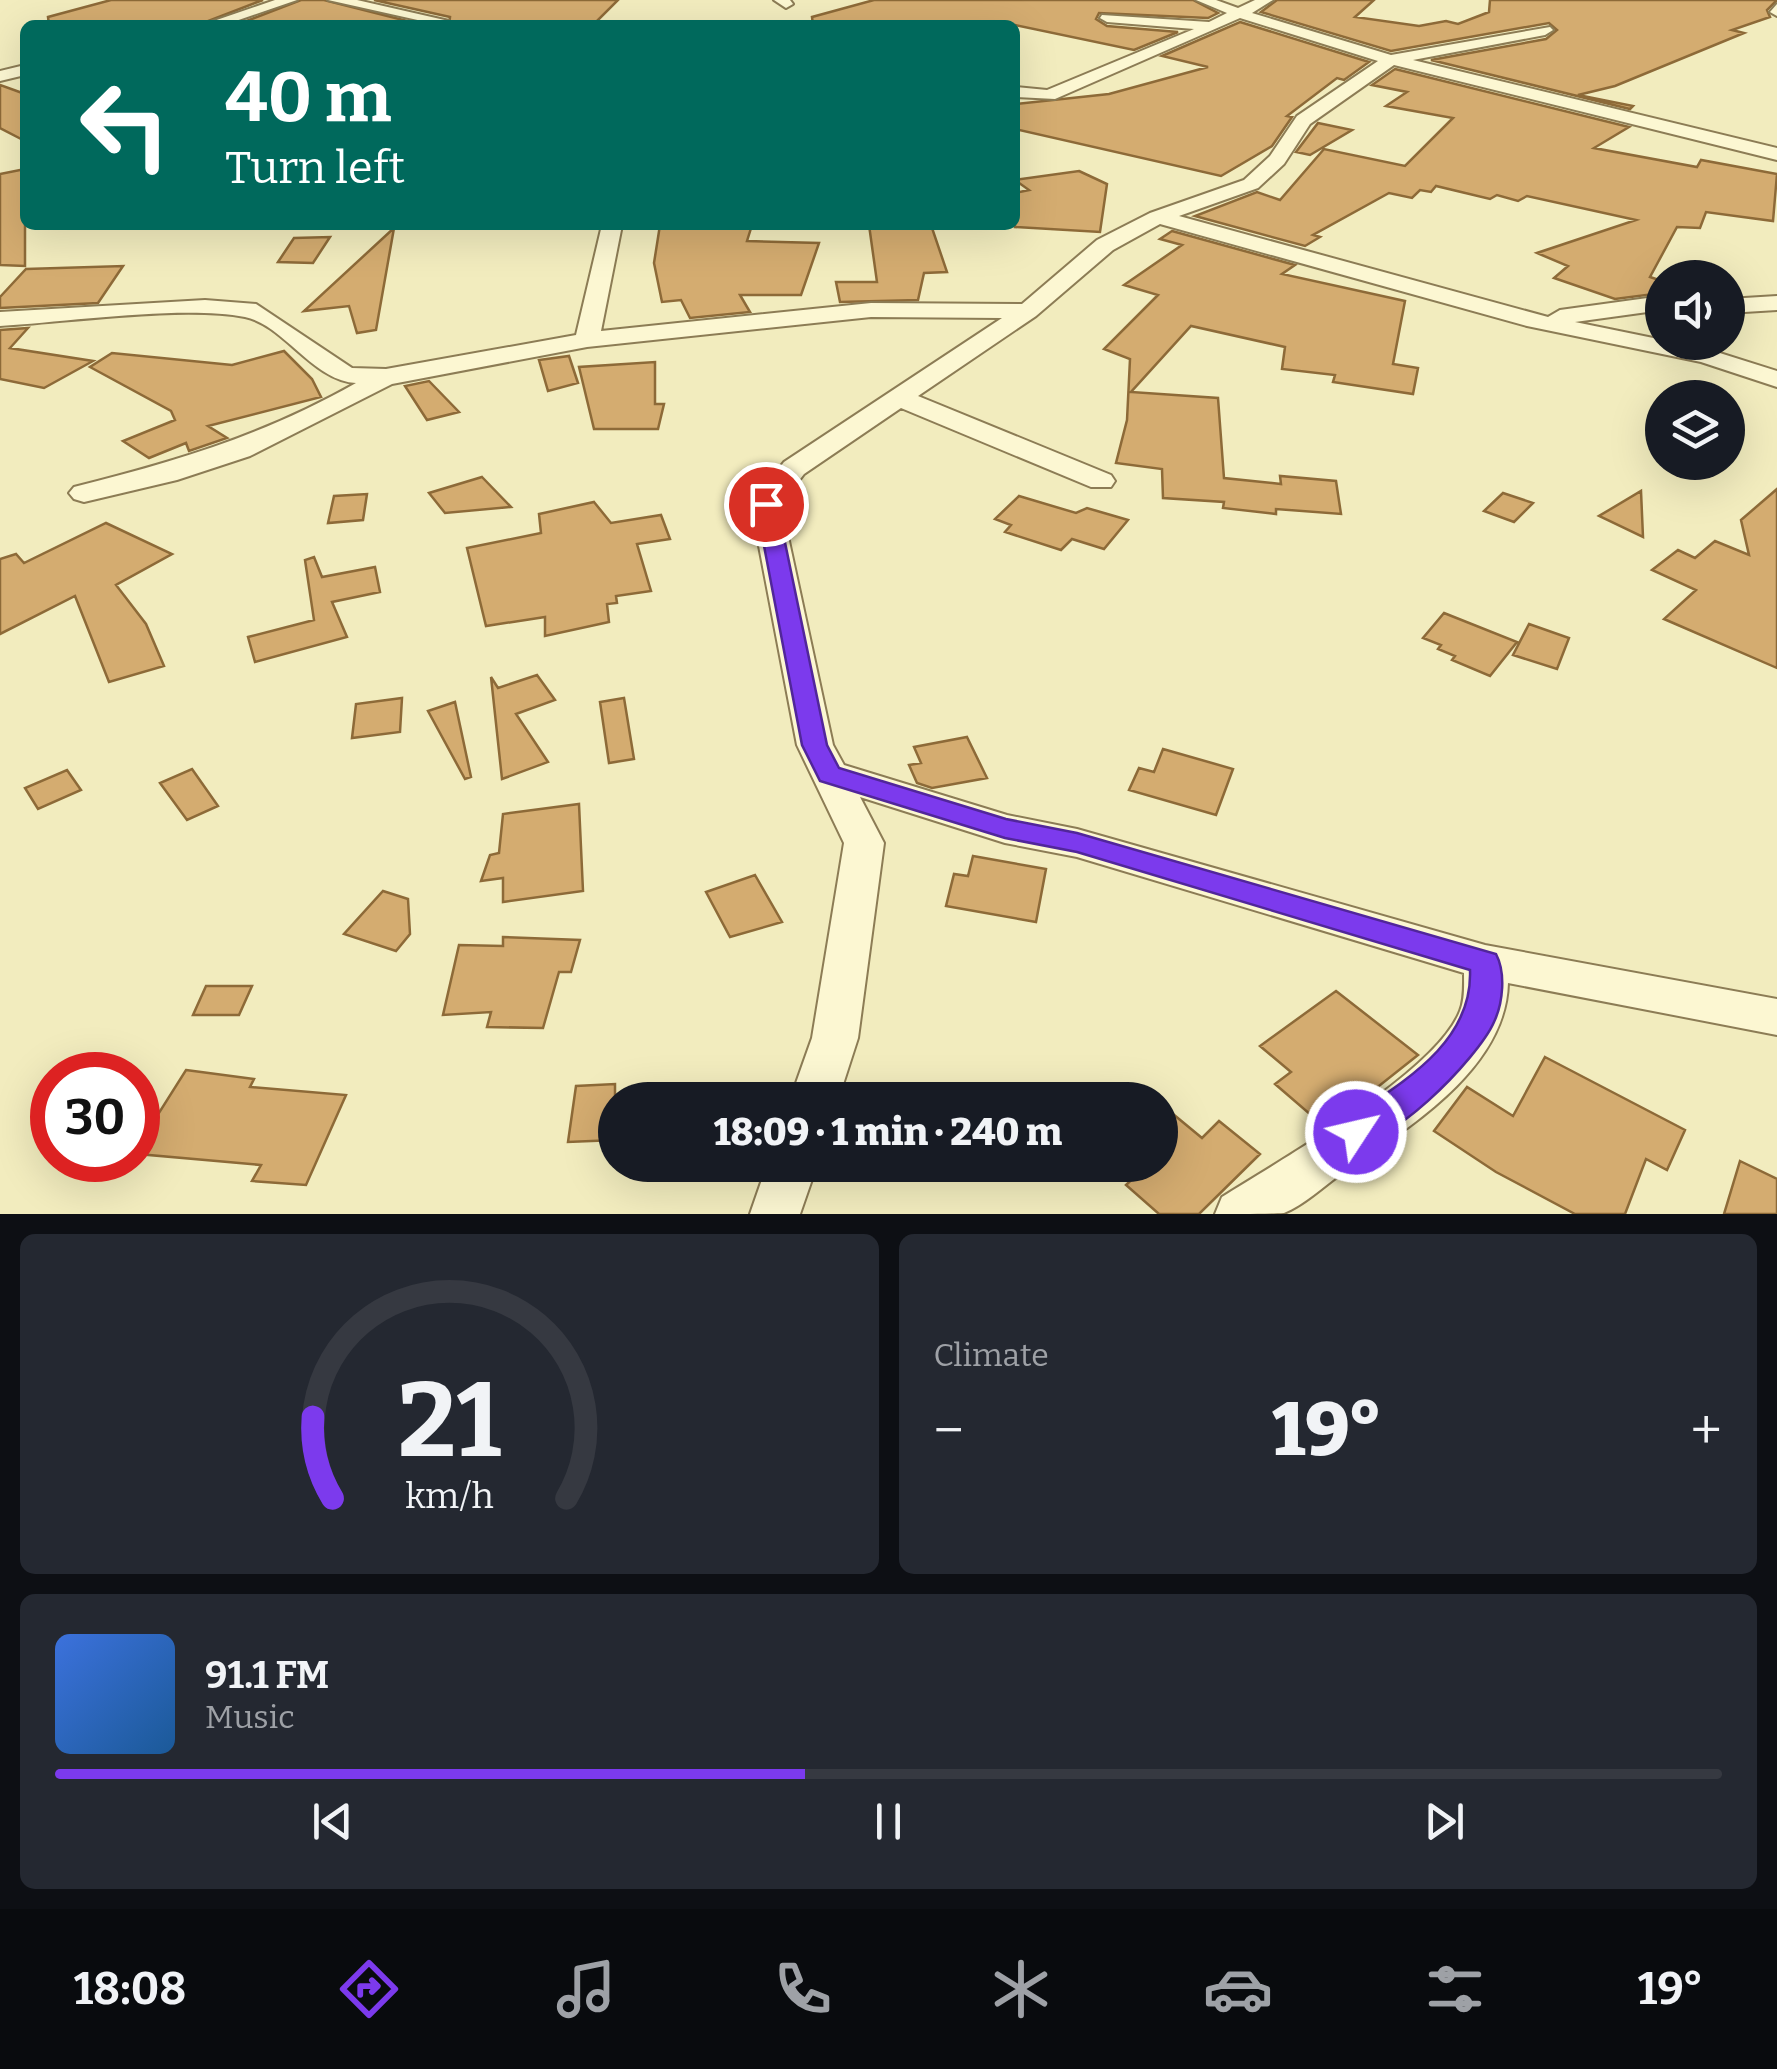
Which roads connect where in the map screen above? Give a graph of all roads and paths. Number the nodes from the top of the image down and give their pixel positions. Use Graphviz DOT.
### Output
graph roads {
  1 [pos="290,0"];
  2 [pos="335,0"];
  3 [pos="1203,0"];
  4 [pos="1266,0"];
  5 [pos="1240,15"];
  6 [pos="1107,18"];
  7 [pos="226,20"];
  8 [pos="437,20"];
  9 [pos="1216,26"];
  10 [pos="1544,30"];
  11 [pos="1391,60"];
  12 [pos="1020,92"];
  13 [pos="1777,154"];
  14 [pos="1158,218"];
  15 [pos="611,230"];
  16 [pos="1777,303"];
  17 [pos="1645,305"];
  18 [pos="1745,305"];
  19 [pos="1028,311"];
  20 [pos="0,319"];
  21 [pos="1536,321"];
  22 [pos="587,340"];
  23 [pos="386,377"];
  24 [pos="1777,379"];
  25 [pos="899,398"];
  26 [pos="1101,481"];
  27 [pos="84,493"];
  28 [pos="829,774"];
  29 [pos="1485,962"];
  30 [pos="1777,1017"];
  31 [pos="820,1082"];
  32 [pos="786,1182"];
  33 [pos="775,1214"];
  34 [pos="1240,1214"];
  1 -- 7 [label="street"];
  2 -- 8 [label="street"];
  3 -- 5 [label="street"];
  4 -- 5 [label="street"];
  5 -- 9 [label="street"];
  5 -- 11 [label="street"];
  6 -- 9 [label="street"];
  9 -- 12 [label="street"];
  10 -- 11 [label="street"];
  11 -- 13 [label="street"];
  11 -- 14 [label="street"];
  14 -- 19 [label="street"];
  14 -- 21 [label="street"];
  15 -- 22 [label="street"];
  16 -- 18 [label="street"];
  17 -- 21 [label="street"];
  19 -- 22 [label="street"];
  19 -- 25 [label="street"];
  20 -- 23 [label="street"];
  21 -- 24 [label="street"];
  22 -- 23 [label="street"];
  23 -- 27 [label="street"];
  25 -- 26 [label="street"];
  25 -- 28 [label="street"];
  28 -- 29 [label="street"];
  28 -- 31 [label="street"];
  29 -- 30 [label="street"];
  29 -- 34 [label="street"];
  32 -- 33 [label="street"];
}
